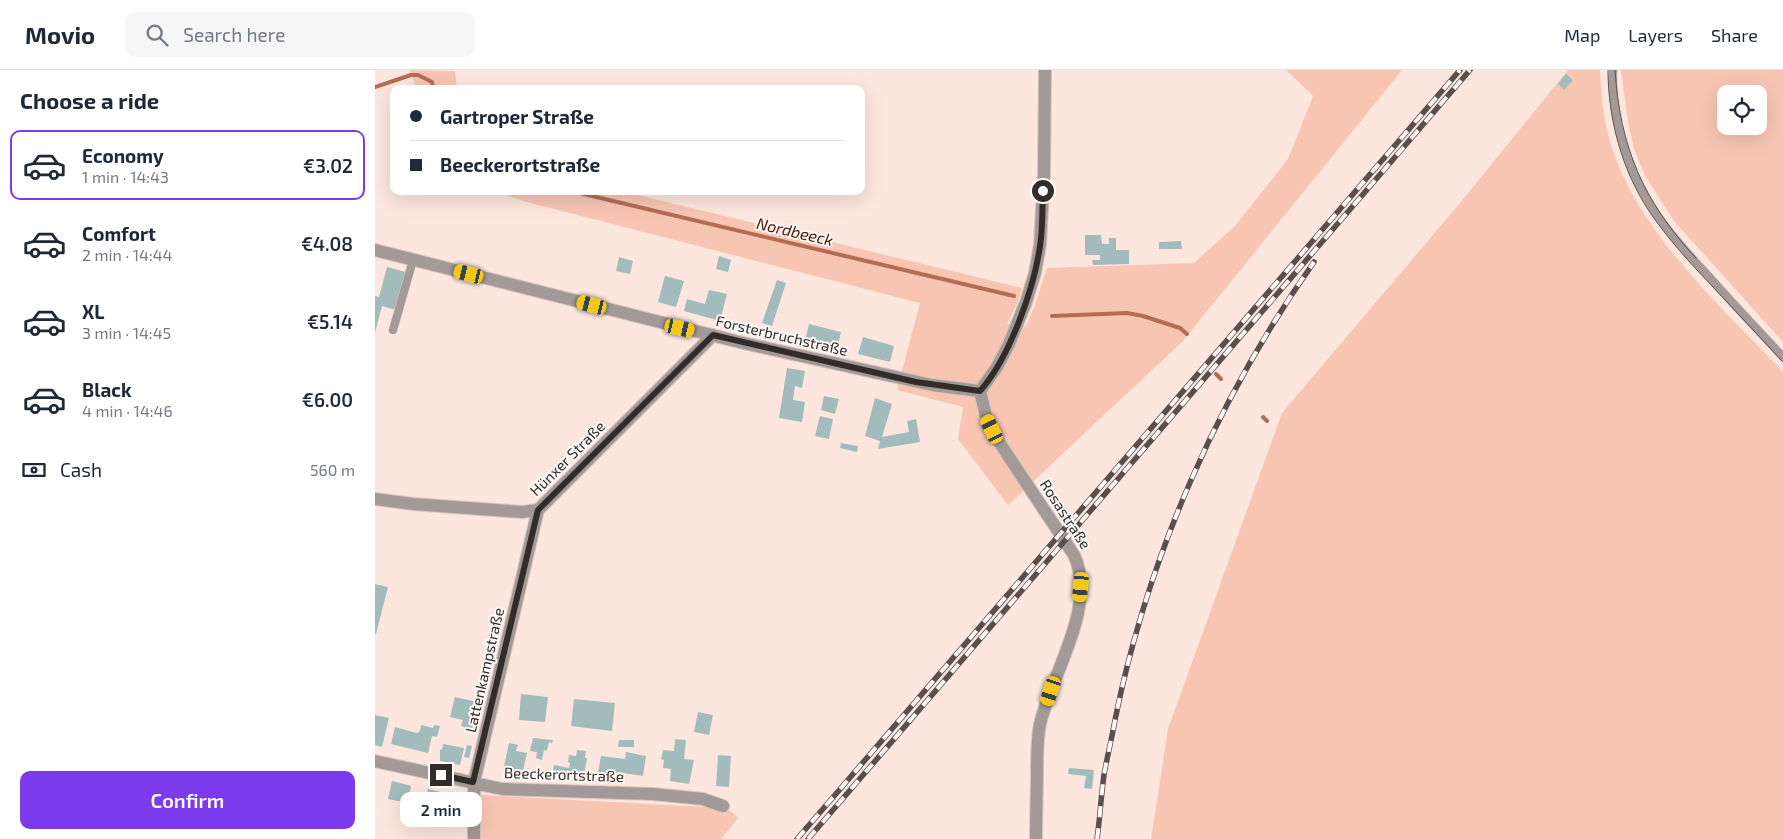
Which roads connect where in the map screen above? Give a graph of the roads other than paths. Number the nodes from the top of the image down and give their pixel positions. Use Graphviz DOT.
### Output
graph roads {
  1 [pos="1045,70"];
  2 [pos="1613,70"];
  3 [pos="375,250"];
  4 [pos="413,260"];
  5 [pos="393,330"];
  6 [pos="713,335"];
  7 [pos="1783,357"];
  8 [pos="980,391"];
  9 [pos="375,499"];
  10 [pos="538,510"];
  11 [pos="375,761"];
  12 [pos="473,782"];
  13 [pos="723,806"];
  14 [pos="474,839"];
  15 [pos="1036,839"];
  1 -- 8 [label="street"];
  2 -- 7 [label="lane"];
  3 -- 4 [label="street, Forsterbruchstraße"];
  4 -- 5 [label="lane"];
  4 -- 6 [label="street, Forsterbruchstraße"];
  6 -- 8 [label="street, Forsterbruchstraße"];
  6 -- 10 [label="street, Hünxer Straße"];
  8 -- 15 [label="street, Rosastraße"];
  9 -- 10 [label="street, Hünxer Straße"];
  10 -- 12 [label="street, Lattenkampstraße"];
  11 -- 12 [label="street, Beeckerortstraße"];
  12 -- 13 [label="street, Beeckerortstraße"];
  12 -- 14 [label="street, Lattenkampstraße"];
}
